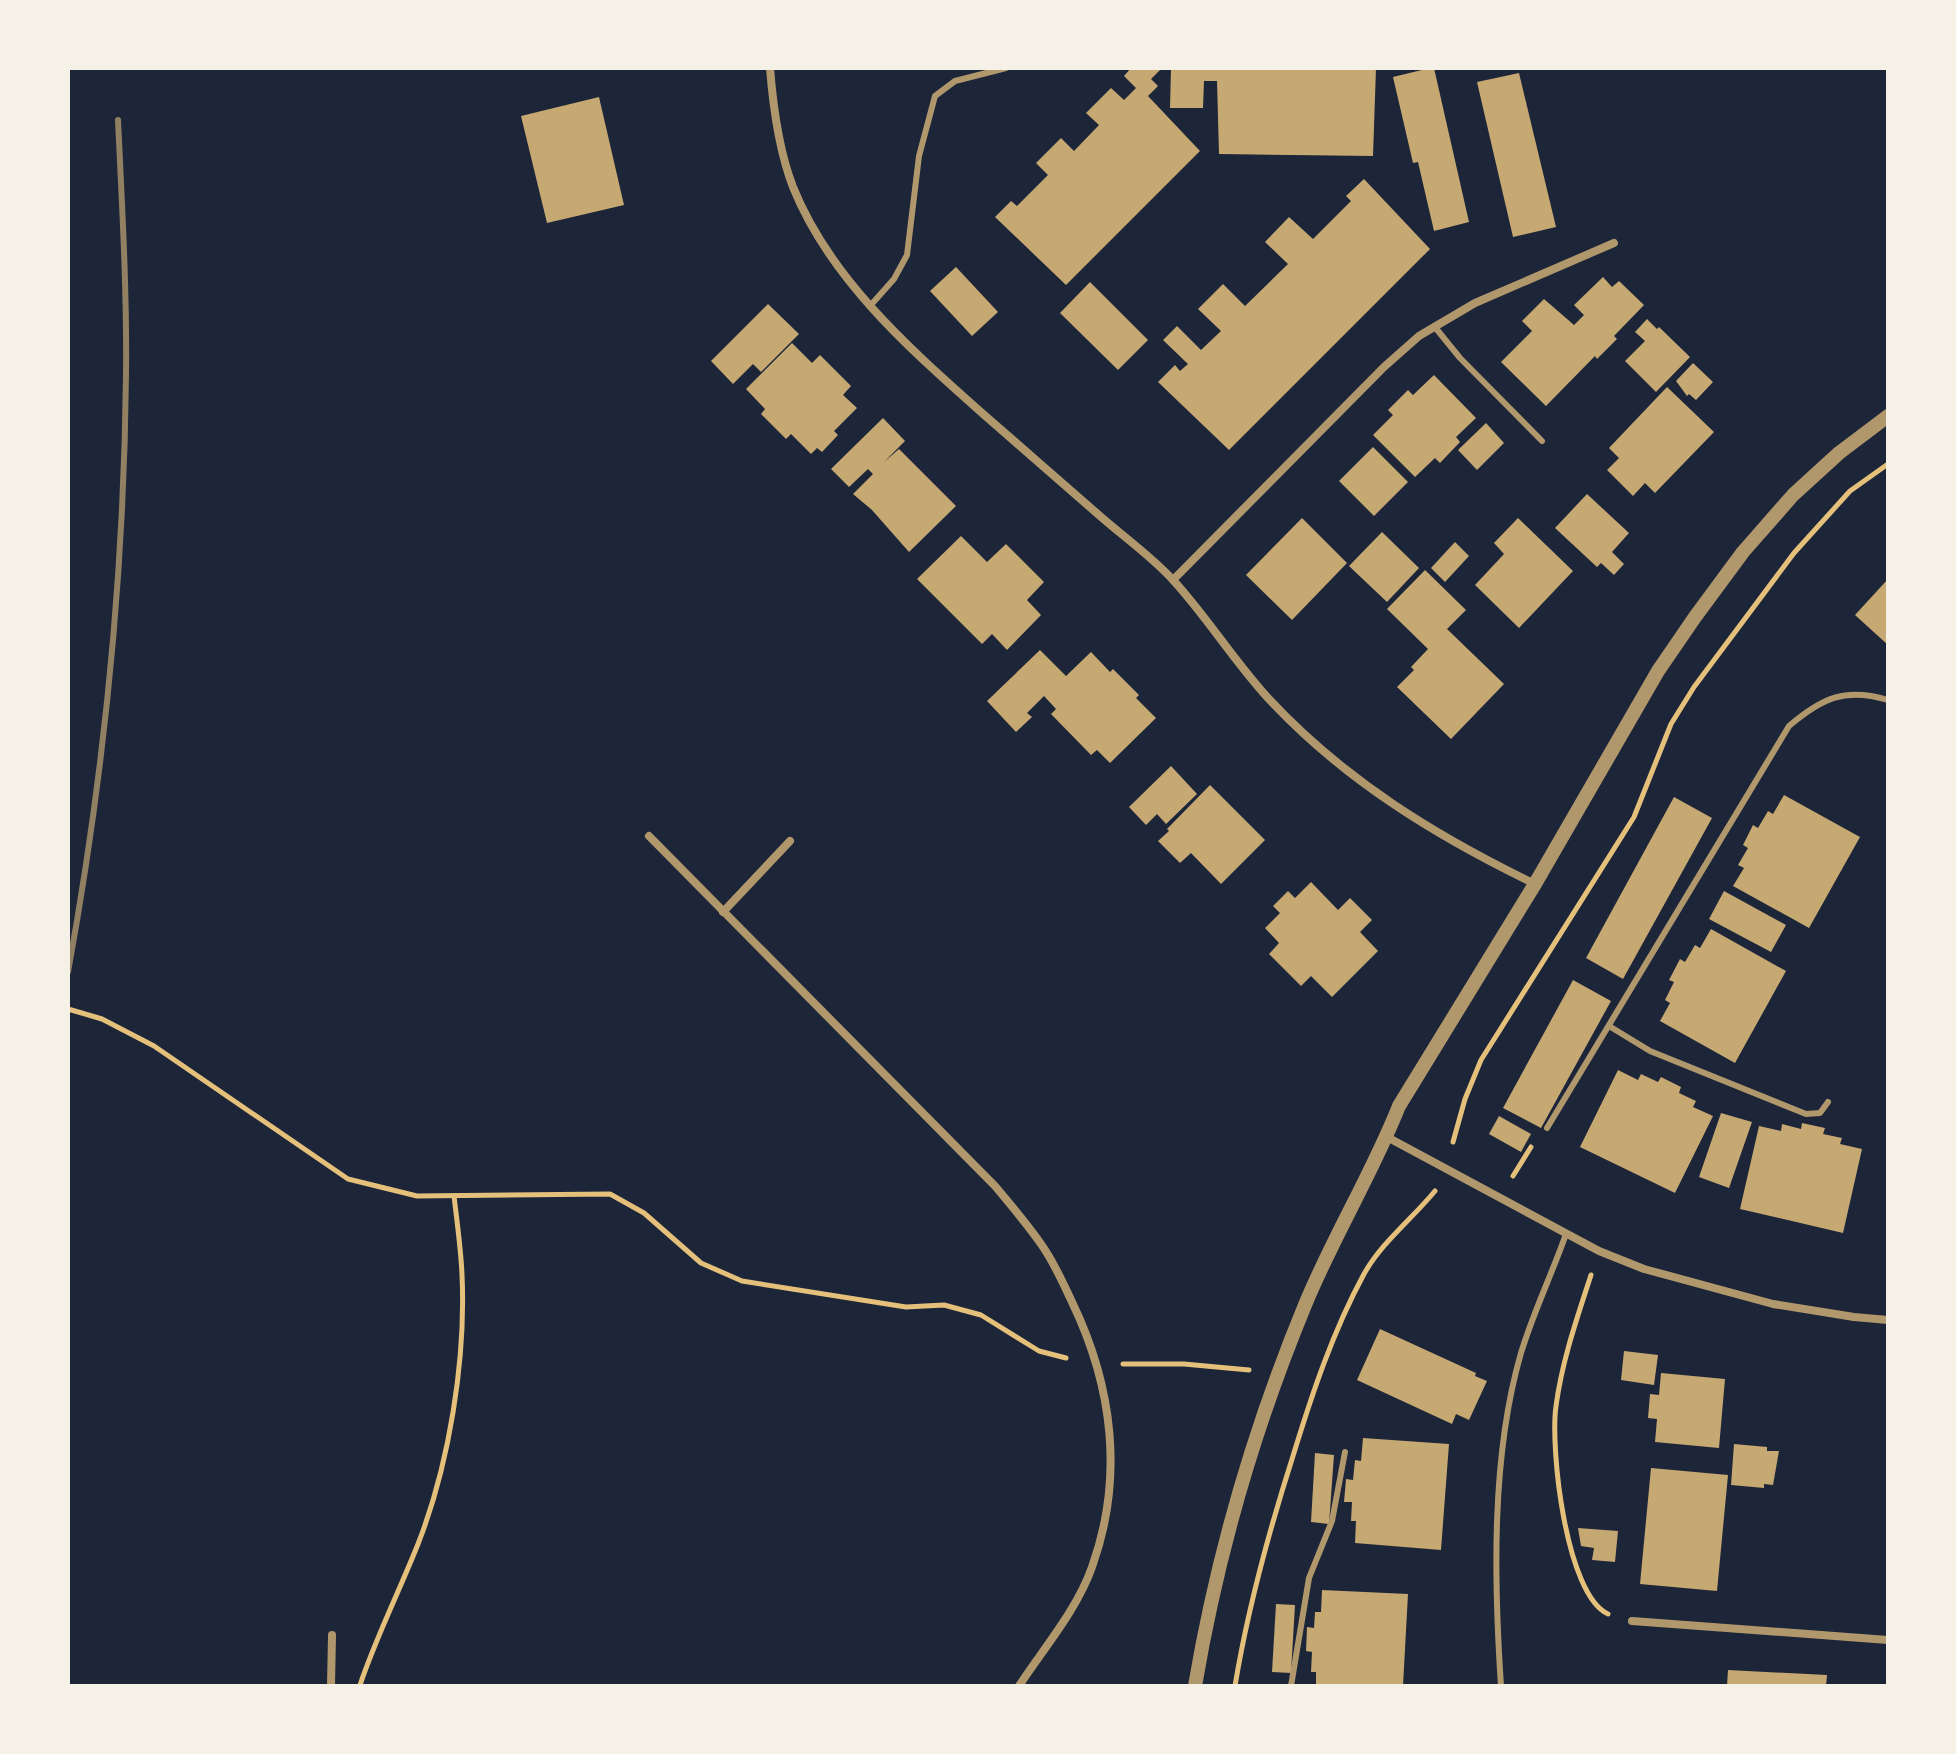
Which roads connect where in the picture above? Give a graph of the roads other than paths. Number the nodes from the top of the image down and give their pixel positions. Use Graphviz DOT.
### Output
graph roads {
  1 [pos="770,68"];
  2 [pos="1006,68"];
  3 [pos="1614,243"];
  4 [pos="870,306"];
  5 [pos="1434,326"];
  6 [pos="1888,416"];
  7 [pos="1542,441"];
  8 [pos="1173,580"];
  9 [pos="1888,700"];
  10 [pos="649,836"];
  11 [pos="790,841"];
  12 [pos="1535,884"];
  13 [pos="723,912"];
  14 [pos="1609,1026"];
  15 [pos="1828,1102"];
  16 [pos="1547,1128"];
  17 [pos="1387,1137"];
  18 [pos="1566,1234"];
  19 [pos="1888,1320"];
  20 [pos="1345,1452"];
  21 [pos="1632,1621"];
  22 [pos="332,1635"];
  23 [pos="1888,1640"];
  24 [pos="331,1686"];
  25 [pos="1019,1686"];
  26 [pos="1195,1686"];
  27 [pos="1291,1686"];
  28 [pos="1501,1686"];
  1 -- 4 [label="street"];
  2 -- 4 [label="lane"];
  3 -- 5 [label="street"];
  4 -- 8 [label="street"];
  5 -- 7 [label="lane"];
  5 -- 8 [label="street"];
  6 -- 12 [label="street"];
  8 -- 12 [label="street"];
  9 -- 14 [label="lane"];
  10 -- 13 [label="street"];
  11 -- 13 [label="street"];
  12 -- 17 [label="street"];
  13 -- 25 [label="street"];
  14 -- 15 [label="lane"];
  14 -- 16 [label="lane"];
  17 -- 18 [label="street"];
  17 -- 26 [label="street"];
  18 -- 19 [label="street"];
  18 -- 28 [label="lane"];
  20 -- 27 [label="lane"];
  21 -- 23 [label="street"];
  22 -- 24 [label="street"];
}
